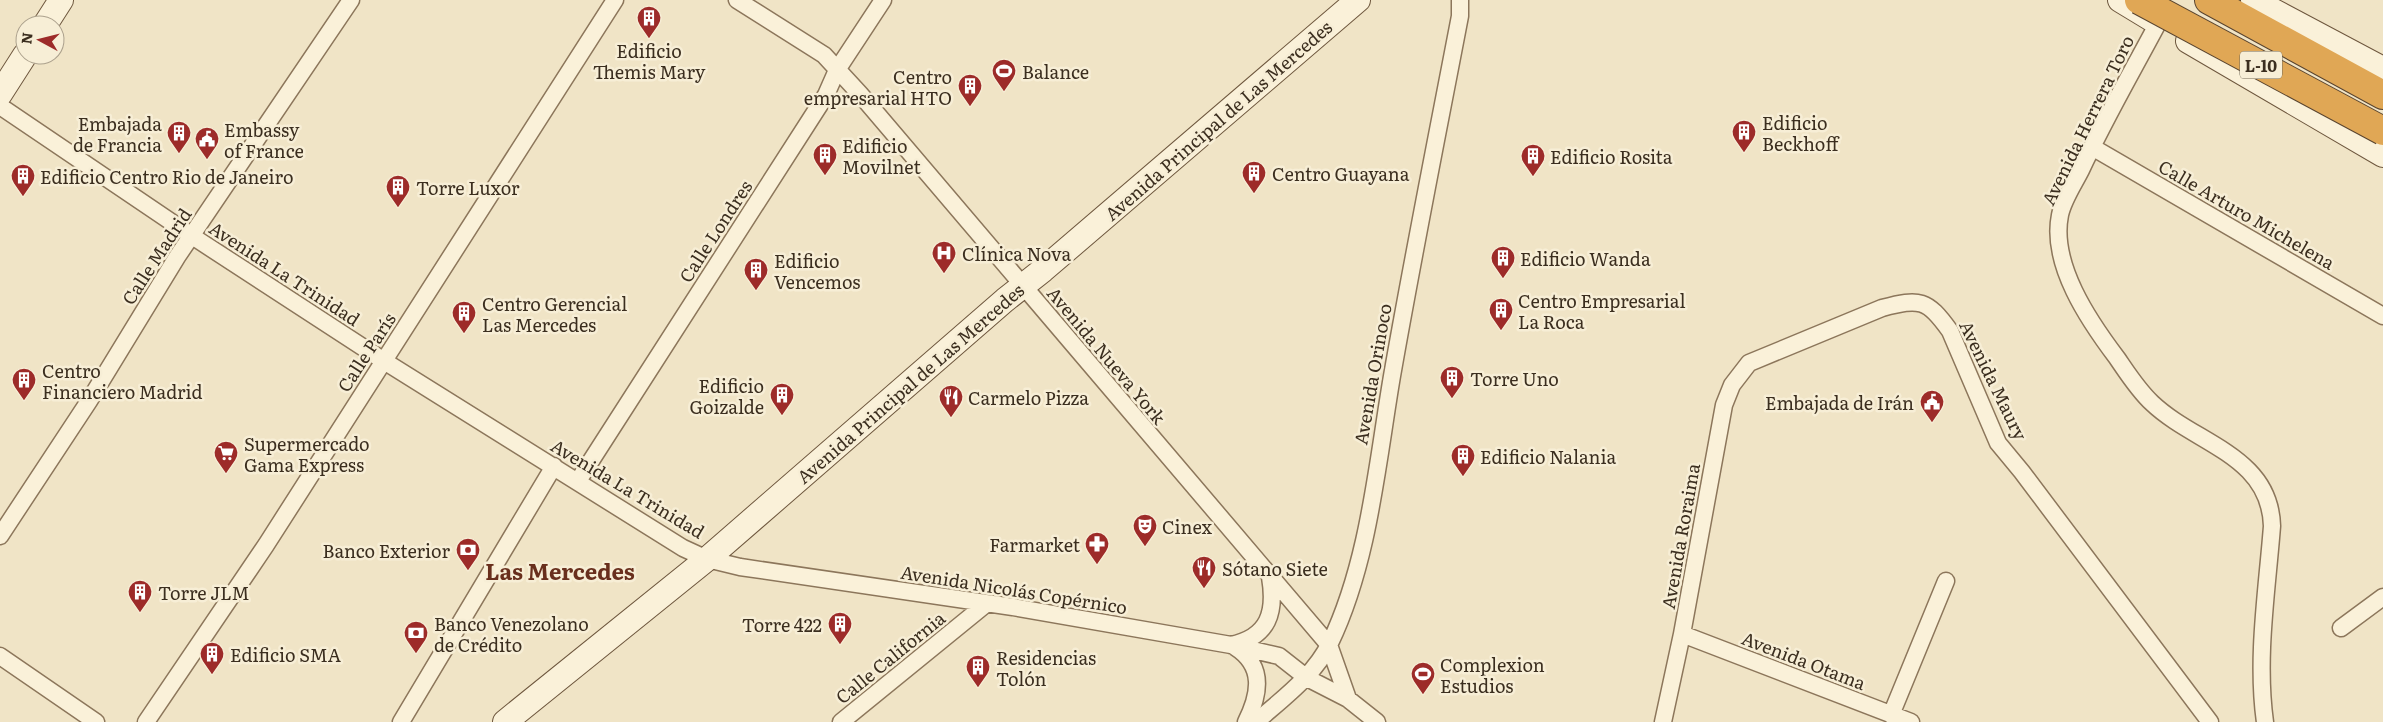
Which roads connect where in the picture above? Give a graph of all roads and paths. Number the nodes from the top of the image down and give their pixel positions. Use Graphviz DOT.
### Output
graph roads {
  1 [pos="61,0"];
  2 [pos="351,0"];
  3 [pos="615,0"];
  4 [pos="738,0"];
  5 [pos="883,0"];
  6 [pos="1358,0"];
  7 [pos="1460,0"];
  8 [pos="2120,0"];
  9 [pos="2139,0"];
  10 [pos="2170,0"];
  11 [pos="2210,0"];
  12 [pos="2227,0"];
  13 [pos="2253,0"];
  14 [pos="2158,8"];
  15 [pos="51,15"];
  16 [pos="2337,45"];
  17 [pos="19,65"];
  18 [pos="2383,69"];
  19 [pos="838,70"];
  20 [pos="0,94"];
  21 [pos="2383,95"];
  22 [pos="0,106"];
  23 [pos="2383,131"];
  24 [pos="2092,147"];
  25 [pos="2383,155"];
  26 [pos="192,236"];
  27 [pos="1022,286"];
  28 [pos="2383,316"];
  29 [pos="384,361"];
  30 [pos="1749,363"];
  31 [pos="554,466"];
  32 [pos="578,481"];
  33 [pos="0,536"];
  34 [pos="707,559"];
  35 [pos="1270,578"];
  36 [pos="1946,580"];
  37 [pos="2383,598"];
  38 [pos="986,604"];
  39 [pos="2341,628"];
  40 [pos="1682,634"];
  41 [pos="1231,645"];
  42 [pos="1329,645"];
  43 [pos="0,656"];
  44 [pos="1307,678"];
  45 [pos="1348,698"];
  46 [pos="1891,715"];
  47 [pos="96,722"];
  48 [pos="146,722"];
  49 [pos="401,722"];
  50 [pos="505,722"];
  51 [pos="842,722"];
  52 [pos="1246,722"];
  53 [pos="1256,722"];
  54 [pos="1377,722"];
  55 [pos="1663,722"];
  56 [pos="1911,722"];
  57 [pos="2210,722"];
  58 [pos="2265,722"];
  1 -- 15 [label="street"];
  2 -- 26 [label="street, Calle Madrid"];
  3 -- 29 [label="street, Calle París"];
  4 -- 19 [label="street, Avenida Nueva York"];
  5 -- 19 [label="street, Calle Londres"];
  6 -- 27 [label="street, Avenida Principal de Las Mercedes"];
  7 -- 42 [label="street, Avenida Orinoco"];
  8 -- 14 [label="street, L-10"];
  9 -- 23 [label="highway, L-10, bridge"];
  10 -- 14 [label="street"];
  11 -- 21 [label="highway, L-10"];
  12 -- 16 [label="street"];
  13 -- 16 [label="street"];
  14 -- 24 [label="street, Avenida Herrera Toro"];
  14 -- 25 [label="street, L-10"];
  16 -- 18 [label="street"];
  17 -- 20 [label="street"];
  19 -- 27 [label="street, Avenida Nueva York"];
  19 -- 32 [label="street, Calle Londres"];
  22 -- 26 [label="street, Avenida La Trinidad"];
  24 -- 28 [label="street, Calle Arturo Michelena"];
  24 -- 58 [label="street, Avenida Herrera Toro"];
  26 -- 29 [label="street, Avenida La Trinidad"];
  26 -- 33 [label="street, Calle Madrid"];
  27 -- 34 [label="street, Avenida Principal de Las Mercedes"];
  27 -- 35 [label="street, Avenida Nueva York"];
  29 -- 31 [label="street, Avenida La Trinidad"];
  29 -- 48 [label="street, Calle París"];
  30 -- 40 [label="street, Avenida Roraima"];
  30 -- 57 [label="street, Avenida Maury"];
  31 -- 32 [label="street, Avenida La Trinidad"];
  31 -- 49 [label="street"];
  32 -- 34 [label="street, Avenida La Trinidad"];
  34 -- 38 [label="street, Avenida Nicolás Copérnico"];
  34 -- 50 [label="street, Avenida Principal de Las Mercedes"];
  35 -- 41 [label="street"];
  35 -- 42 [label="street, Avenida Nueva York"];
  36 -- 46 [label="street"];
  37 -- 39 [label="street"];
  38 -- 41 [label="street, Avenida Nicolás Copérnico"];
  38 -- 51 [label="street, Calle California"];
  40 -- 46 [label="street, Avenida Otama"];
  40 -- 55 [label="street, Avenida Roraima"];
  41 -- 44 [label="street, Avenida Nicolás Copérnico"];
  41 -- 52 [label="street"];
  42 -- 44 [label="street, Avenida Orinoco"];
  42 -- 45 [label="street"];
  43 -- 47 [label="street"];
  44 -- 45 [label="street"];
  44 -- 53 [label="street, Avenida Orinoco"];
  45 -- 54 [label="street"];
  46 -- 56 [label="street, Avenida Otama"];
}
